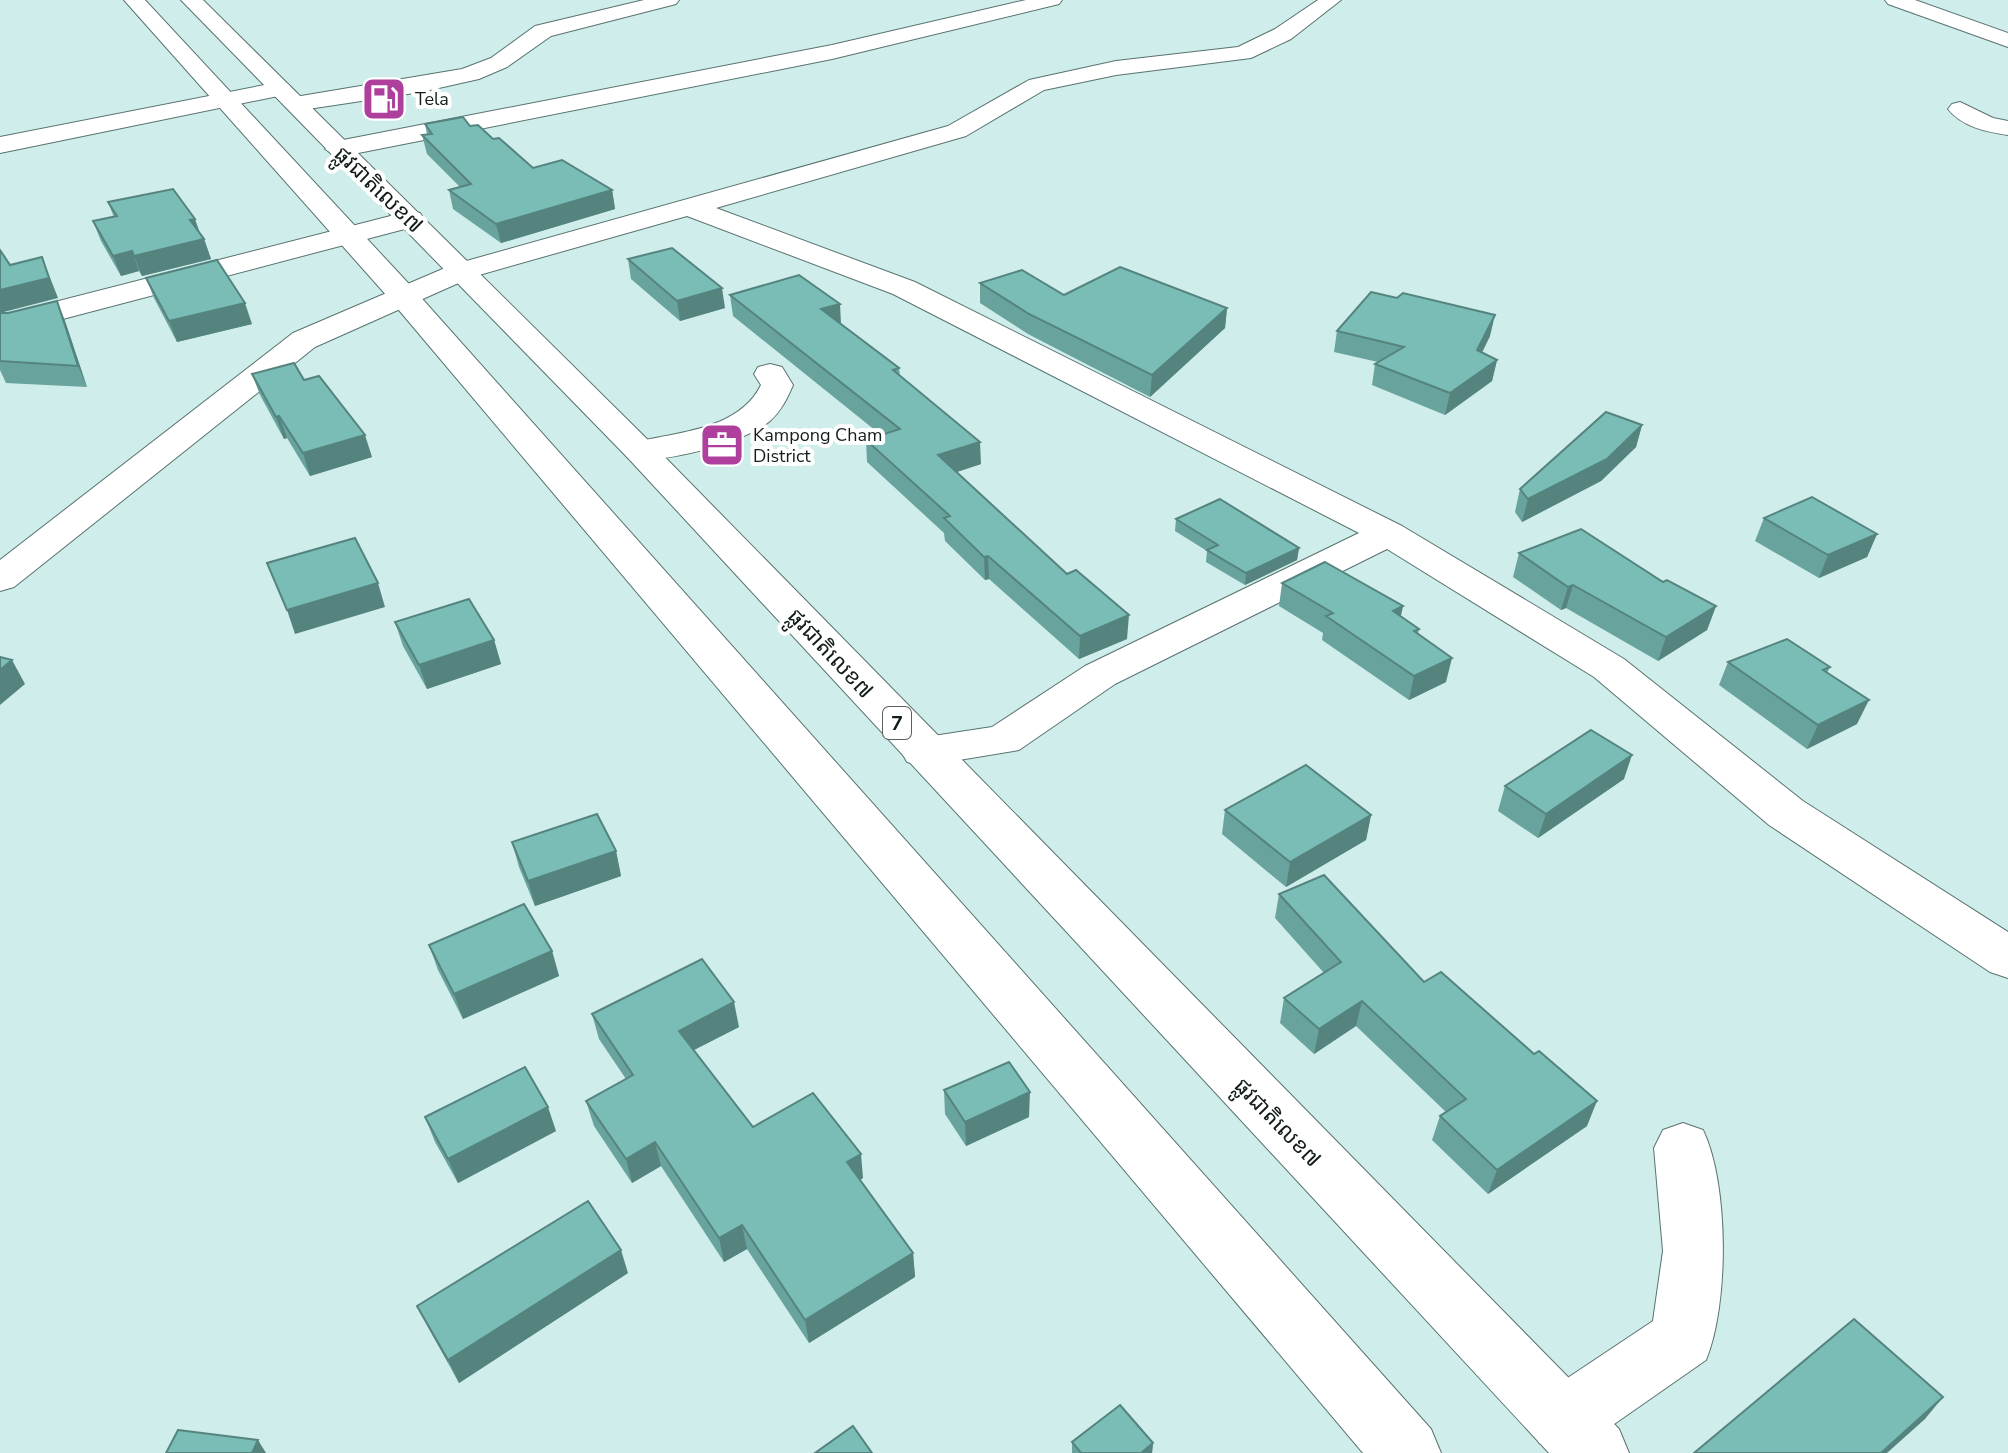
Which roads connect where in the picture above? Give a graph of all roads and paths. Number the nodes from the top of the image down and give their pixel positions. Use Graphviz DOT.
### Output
graph roads {
  1 [pos="134,0"];
  2 [pos="191,0"];
  3 [pos="669,0"];
  4 [pos="1052,0"];
  5 [pos="1331,0"];
  6 [pos="1895,0"];
  7 [pos="2008,40"];
  8 [pos="494,65"];
  9 [pos="423,83"];
  10 [pos="288,97"];
  11 [pos="551,108"];
  12 [pos="1960,109"];
  13 [pos="472,125"];
  14 [pos="2008,128"];
  15 [pos="0,145"];
  16 [pos="338,149"];
  17 [pos="689,207"];
  18 [pos="410,219"];
  19 [pos="462,271"];
  20 [pos="6,324"];
  21 [pos="770,374"];
  22 [pos="640,451"];
  23 [pos="1389,534"];
  24 [pos="0,579"];
  25 [pos="923,751"];
  26 [pos="2008,958"];
  27 [pos="1683,1148"];
  28 [pos="1579,1436"];
  29 [pos="1407,1453"];
  1 -- 29 [label="main road"];
  2 -- 10 [label="main road, ផ្លូវជាតិលេខ៧ / 7"];
  3 -- 8 [label="main road"];
  4 -- 11 [label="main road"];
  5 -- 17 [label="main road"];
  6 -- 7 [label="main road"];
  8 -- 9 [label="main road"];
  8 -- 11 [label="main road"];
  9 -- 10 [label="main road"];
  9 -- 13 [label="main road"];
  10 -- 15 [label="main road"];
  10 -- 16 [label="main road, ផ្លូវជាតិលេខ៧ / 7"];
  11 -- 13 [label="main road"];
  12 -- 14 [label="main road"];
  13 -- 16 [label="main road"];
  16 -- 18 [label="main road, ផ្លូវជាតិលេខ៧ / 7"];
  17 -- 19 [label="main road"];
  17 -- 23 [label="main road"];
  18 -- 19 [label="main road, ផ្លូវជាតិលេខ៧ / 7"];
  18 -- 20 [label="main road"];
  19 -- 22 [label="main road, ផ្លូវជាតិលេខ៧ / 7"];
  19 -- 24 [label="main road"];
  21 -- 22 [label="main road"];
  22 -- 25 [label="main road, ផ្លូវជាតិលេខ៧ / 7"];
  23 -- 25 [label="main road"];
  23 -- 26 [label="main road"];
  25 -- 28 [label="main road, ផ្លូវជាតិលេខ៧ / 7"];
  27 -- 28 [label="main road"];
}
